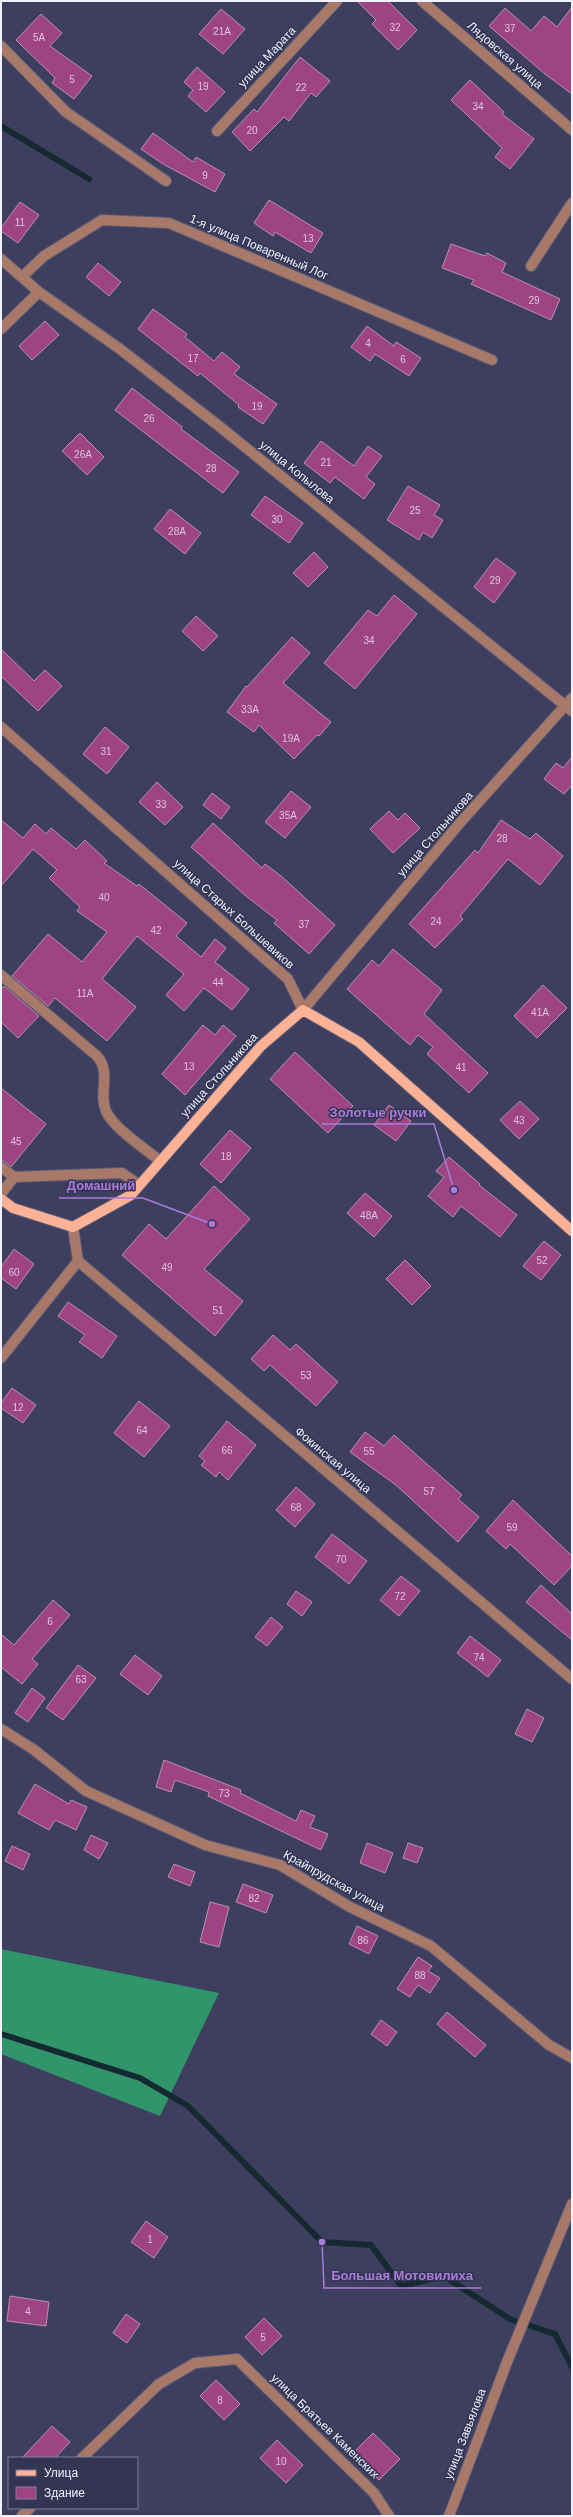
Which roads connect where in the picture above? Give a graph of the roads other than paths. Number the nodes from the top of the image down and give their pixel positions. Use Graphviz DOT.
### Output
graph roads {
  1 [pos="337,1"];
  2 [pos="422,1"];
  3 [pos="1,46"];
  4 [pos="572,130"];
  5 [pos="217,131"];
  6 [pos="166,182"];
  7 [pos="572,204"];
  8 [pos="1,259"];
  9 [pos="531,266"];
  10 [pos="22,278"];
  11 [pos="39,292"];
  12 [pos="1,329"];
  13 [pos="492,360"];
  14 [pos="570,705"];
  15 [pos="1,727"];
  16 [pos="1,975"];
  17 [pos="303,1010"];
  18 [pos="160,1161"];
  19 [pos="1,1167"];
  20 [pos="14,1177"];
  21 [pos="139,1186"];
  22 [pos="1,1194"];
  23 [pos="1,1199"];
  24 [pos="73,1227"];
  25 [pos="572,1231"];
  26 [pos="78,1261"];
  27 [pos="1,1358"];
  28 [pos="572,1679"];
  29 [pos="1,1728"];
  30 [pos="572,2058"];
  31 [pos="572,2204"];
  32 [pos="83,2457"];
  33 [pos="389,2516"];
  34 [pos="449,2516"];
  1 -- 5 [label="street, улица Марата"];
  2 -- 4 [label="street, Лядовская улица"];
  3 -- 6 [label="street"];
  7 -- 9 [label="street"];
  8 -- 10 [label="street, улица Копылова"];
  10 -- 11 [label="street, улица Копылова"];
  10 -- 13 [label="street, 1-я улица Поваренный Лог"];
  11 -- 12 [label="street"];
  11 -- 14 [label="street, улица Копылова"];
  14 -- 17 [label="street, улица Стольникова"];
  15 -- 17 [label="street, улица Старых Большевиков"];
  16 -- 18 [label="street"];
  17 -- 18 [label="main road, улица Стольникова"];
  17 -- 25 [label="main road"];
  18 -- 21 [label="main road, улица Стольникова"];
  19 -- 20 [label="street"];
  20 -- 21 [label="street"];
  20 -- 22 [label="street"];
  21 -- 24 [label="main road, улица Стольникова"];
  23 -- 24 [label="main road"];
  24 -- 26 [label="street"];
  26 -- 27 [label="street"];
  26 -- 28 [label="street, Фокинская улица"];
  29 -- 30 [label="street, Крайпрудская улица"];
  31 -- 34 [label="street, улица Завьялова"];
  32 -- 33 [label="street, улица Братьев Каменских"];
}
